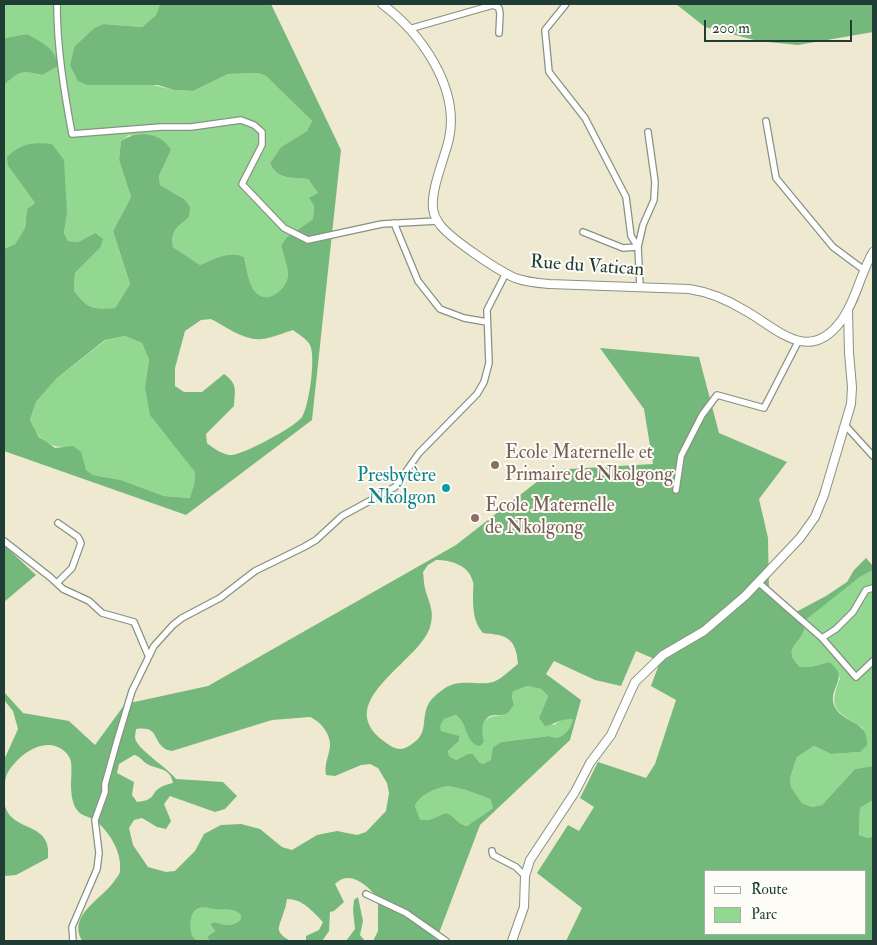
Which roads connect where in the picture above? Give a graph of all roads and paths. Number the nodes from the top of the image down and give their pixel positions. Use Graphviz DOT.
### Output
graph roads {
  1 [pos="57,4"];
  2 [pos="382,4"];
  3 [pos="566,4"];
  4 [pos="409,29"];
  5 [pos="499,33"];
  6 [pos="766,121"];
  7 [pos="648,132"];
  8 [pos="437,221"];
  9 [pos="394,223"];
  10 [pos="582,232"];
  11 [pos="638,248"];
  12 [pos="873,252"];
  13 [pos="864,270"];
  14 [pos="506,273"];
  15 [pos="640,287"];
  16 [pos="848,310"];
  17 [pos="487,322"];
  18 [pos="798,342"];
  19 [pos="845,425"];
  20 [pos="873,456"];
  21 [pos="676,490"];
  22 [pos="58,523"];
  23 [pos="4,541"];
  24 [pos="758,582"];
  25 [pos="57,583"];
  26 [pos="873,588"];
  27 [pos="822,638"];
  28 [pos="148,655"];
  29 [pos="873,661"];
  30 [pos="492,852"];
  31 [pos="525,876"];
  32 [pos="366,894"];
  33 [pos="73,941"];
  34 [pos="446,941"];
  35 [pos="512,941"];
  1 -- 9 [label="street"];
  2 -- 4 [label="street"];
  3 -- 11 [label="street"];
  4 -- 5 [label="street"];
  4 -- 8 [label="street"];
  6 -- 13 [label="street"];
  7 -- 11 [label="street"];
  8 -- 9 [label="street"];
  8 -- 14 [label="street, Rue du Vatican"];
  9 -- 17 [label="street"];
  10 -- 11 [label="street"];
  11 -- 15 [label="street"];
  12 -- 13 [label="street"];
  13 -- 16 [label="street"];
  14 -- 15 [label="street, Rue du Vatican"];
  14 -- 17 [label="street"];
  15 -- 18 [label="street, Rue du Vatican"];
  16 -- 18 [label="street"];
  16 -- 19 [label="street"];
  17 -- 28 [label="street"];
  18 -- 21 [label="street"];
  19 -- 20 [label="street"];
  19 -- 24 [label="street"];
  22 -- 25 [label="street"];
  23 -- 25 [label="street"];
  24 -- 27 [label="street"];
  24 -- 31 [label="street"];
  25 -- 28 [label="street"];
  26 -- 27 [label="street"];
  27 -- 29 [label="street"];
  28 -- 33 [label="street"];
  30 -- 31 [label="street"];
  31 -- 35 [label="street"];
  32 -- 34 [label="street"];
}
